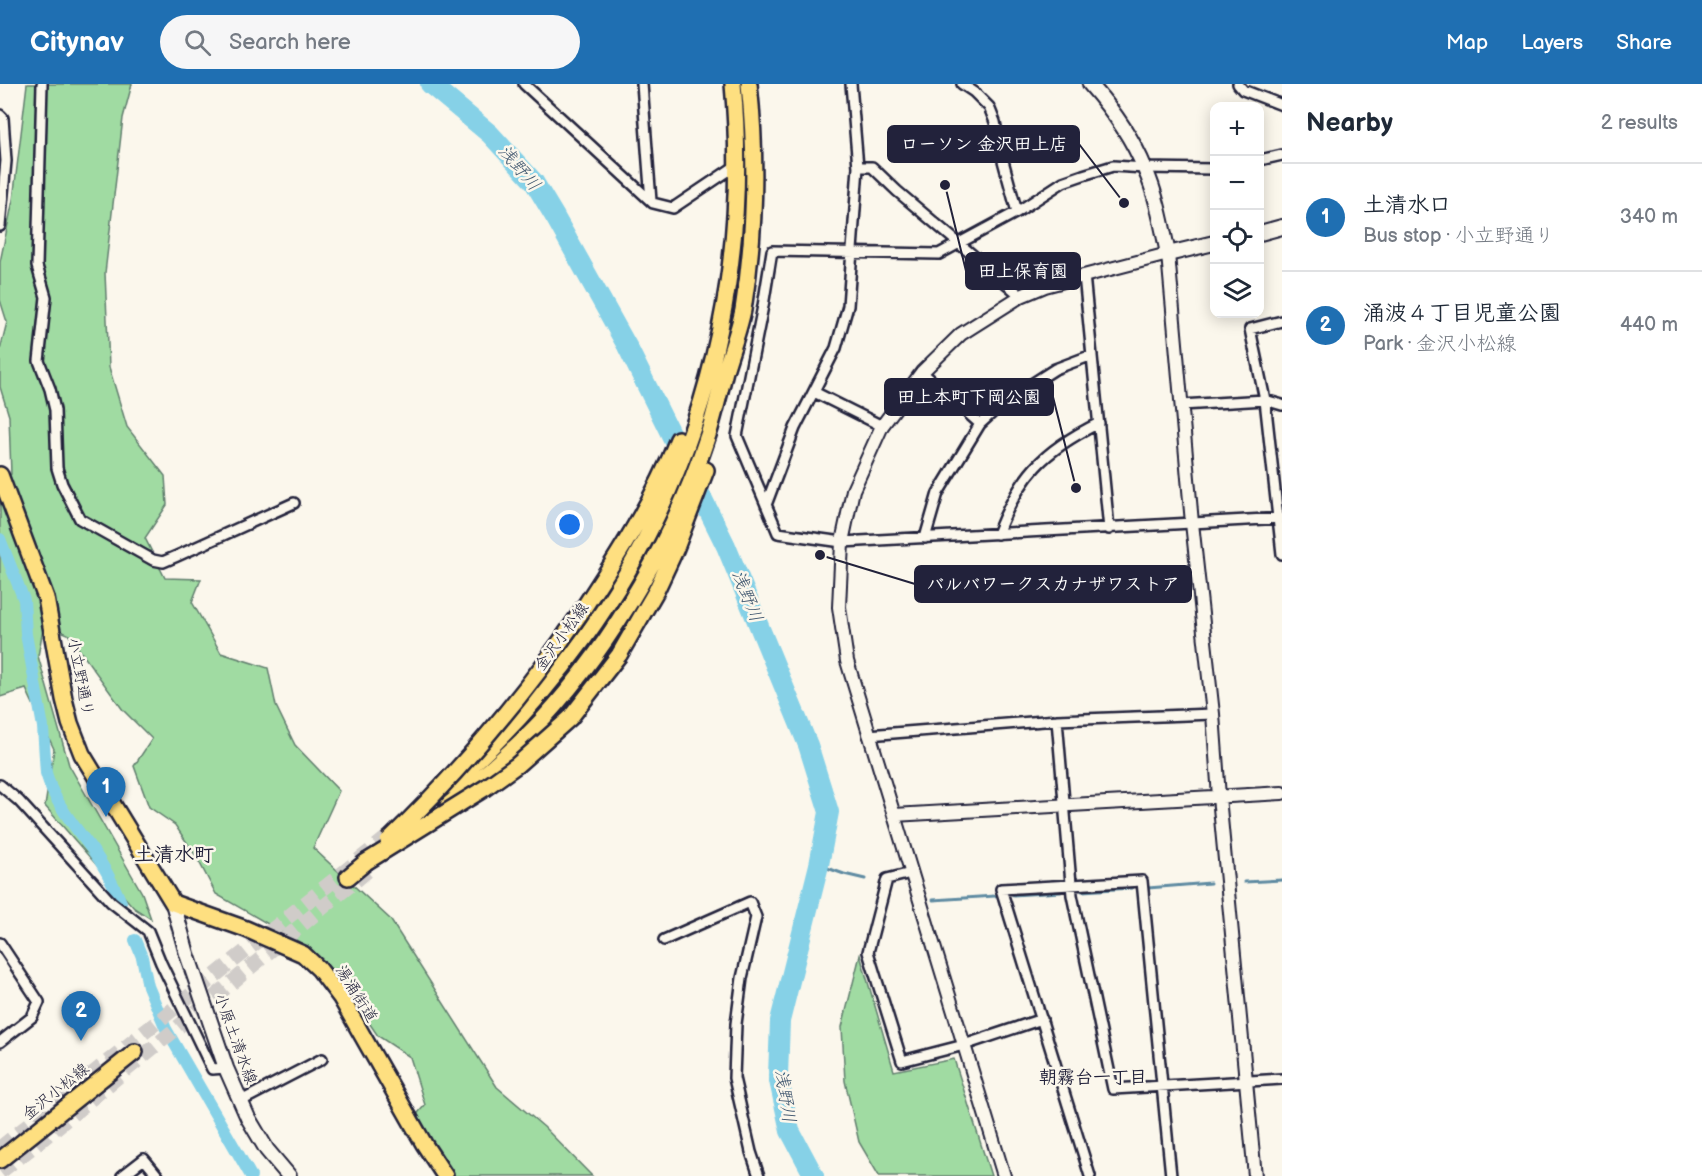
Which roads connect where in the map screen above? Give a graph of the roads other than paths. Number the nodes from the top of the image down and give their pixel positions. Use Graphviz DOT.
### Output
graph roads {
  1 [pos="42,84"];
  2 [pos="642,84"];
  3 [pos="733,84"];
  4 [pos="749,84"];
  5 [pos="851,84"];
  6 [pos="962,84"];
  7 [pos="1090,84"];
  8 [pos="1238,84"];
  9 [pos="529,85"];
  10 [pos="1282,105"];
  11 [pos="0,115"];
  12 [pos="1282,155"];
  13 [pos="1264,159"];
  14 [pos="738,165"];
  15 [pos="858,167"];
  16 [pos="1145,168"];
  17 [pos="1210,169"];
  18 [pos="651,201"];
  19 [pos="1017,212"];
  20 [pos="0,226"];
  21 [pos="1282,227"];
  22 [pos="1264,232"];
  23 [pos="959,243"];
  24 [pos="1210,244"];
  25 [pos="751,250"];
  26 [pos="772,251"];
  27 [pos="852,251"];
  28 [pos="1168,254"];
  29 [pos="1084,275"];
  30 [pos="1021,296"];
  31 [pos="1282,321"];
  32 [pos="1092,355"];
  33 [pos="922,372"];
  34 [pos="814,392"];
  35 [pos="1265,400"];
  36 [pos="696,405"];
  37 [pos="1181,405"];
  38 [pos="1282,405"];
  39 [pos="1098,423"];
  40 [pos="980,424"];
  41 [pos="882,426"];
  42 [pos="712,439"];
  43 [pos="0,475"];
  44 [pos="294,503"];
  45 [pos="766,505"];
  46 [pos="1280,518"];
  47 [pos="1192,523"];
  48 [pos="1109,529"];
  49 [pos="997,534"];
  50 [pos="925,538"];
  51 [pos="842,542"];
  52 [pos="1282,554"];
  53 [pos="1213,714"];
  54 [pos="1057,720"];
  55 [pos="868,735"];
  56 [pos="0,785"];
  57 [pos="1282,793"];
  58 [pos="1219,796"];
  59 [pos="1064,804"];
  60 [pos="894,815"];
  61 [pos="366,862"];
  62 [pos="911,873"];
  63 [pos="348,878"];
  64 [pos="1071,885"];
  65 [pos="173,903"];
  66 [pos="664,940"];
  67 [pos="0,943"];
  68 [pos="1042,1019"];
  69 [pos="0,1042"];
  70 [pos="964,1045"];
  71 [pos="135,1052"];
  72 [pos="322,1059"];
  73 [pos="226,1068"];
  74 [pos="1282,1079"];
  75 [pos="1245,1081"];
  76 [pos="1162,1086"];
  77 [pos="241,1101"];
  78 [pos="0,1160"];
  79 [pos="122,1176"];
  80 [pos="158,1176"];
  81 [pos="289,1176"];
  82 [pos="445,1176"];
  83 [pos="759,1176"];
  84 [pos="1004,1176"];
  85 [pos="1090,1176"];
  86 [pos="1171,1176"];
  87 [pos="1255,1176"];
  1 -- 44 [label="street"];
  2 -- 18 [label="street"];
  3 -- 14 [label="main road"];
  4 -- 25 [label="main road"];
  5 -- 15 [label="street"];
  6 -- 19 [label="street"];
  7 -- 16 [label="main road"];
  8 -- 10 [label="street"];
  9 -- 18 [label="street"];
  11 -- 20 [label="street"];
  12 -- 13 [label="street"];
  14 -- 18 [label="street"];
  14 -- 36 [label="main road"];
  15 -- 23 [label="street"];
  15 -- 27 [label="street"];
  16 -- 17 [label="street"];
  16 -- 19 [label="street"];
  16 -- 28 [label="main road"];
  19 -- 23 [label="street"];
  21 -- 22 [label="main road"];
  23 -- 27 [label="street"];
  23 -- 30 [label="street"];
  24 -- 28 [label="main road"];
  25 -- 26 [label="street"];
  25 -- 42 [label="main road"];
  26 -- 27 [label="street"];
  26 -- 45 [label="street"];
  27 -- 34 [label="street"];
  28 -- 29 [label="street"];
  28 -- 37 [label="street"];
  29 -- 30 [label="street"];
  29 -- 32 [label="street"];
  30 -- 33 [label="street"];
  31 -- 35 [label="street"];
  32 -- 39 [label="street"];
  32 -- 40 [label="street"];
  33 -- 40 [label="street"];
  33 -- 41 [label="street"];
  34 -- 41 [label="street"];
  34 -- 45 [label="street"];
  35 -- 37 [label="street"];
  35 -- 38 [label="street"];
  35 -- 46 [label="street"];
  36 -- 42 [label="main road, 金沢小松線"];
  36 -- 61 [label="main road, bridge"];
  37 -- 47 [label="street"];
  39 -- 48 [label="street"];
  39 -- 49 [label="street"];
  40 -- 50 [label="street"];
  41 -- 51 [label="street"];
  42 -- 61 [label="main road, bridge"];
  43 -- 65 [label="main road, 小立野通り"];
  45 -- 51 [label="street"];
  46 -- 47 [label="street"];
  46 -- 52 [label="street"];
  47 -- 48 [label="street"];
  47 -- 53 [label="street"];
  48 -- 49 [label="street"];
  49 -- 50 [label="street"];
  50 -- 51 [label="street"];
  51 -- 55 [label="street"];
  53 -- 54 [label="street"];
  53 -- 58 [label="street"];
  54 -- 55 [label="street"];
  54 -- 59 [label="street"];
  55 -- 60 [label="street"];
  56 -- 73 [label="street"];
  57 -- 58 [label="street"];
  58 -- 59 [label="street"];
  58 -- 75 [label="street"];
  59 -- 60 [label="street"];
  59 -- 64 [label="street"];
  60 -- 62 [label="street"];
  61 -- 63 [label="main road"];
  62 -- 70 [label="street"];
  62 -- 70 [label="street"];
  64 -- 68 [label="street"];
  64 -- 76 [label="street"];
  64 -- 76 [label="street"];
  65 -- 73 [label="main road, 小原土清水線"];
  65 -- 82 [label="main road, 湯涌街道"];
  66 -- 83 [label="street"];
  67 -- 69 [label="street"];
  68 -- 70 [label="street"];
  68 -- 85 [label="street"];
  70 -- 84 [label="street"];
  71 -- 78 [label="main road, 金沢小松線"];
  72 -- 77 [label="street"];
  73 -- 77 [label="main road, 小原土清水線"];
  74 -- 75 [label="street"];
  75 -- 76 [label="street"];
  75 -- 87 [label="street"];
  76 -- 86 [label="street"];
  77 -- 81 [label="main road, 小原土清水線"];
  79 -- 80 [label="street"];
}
